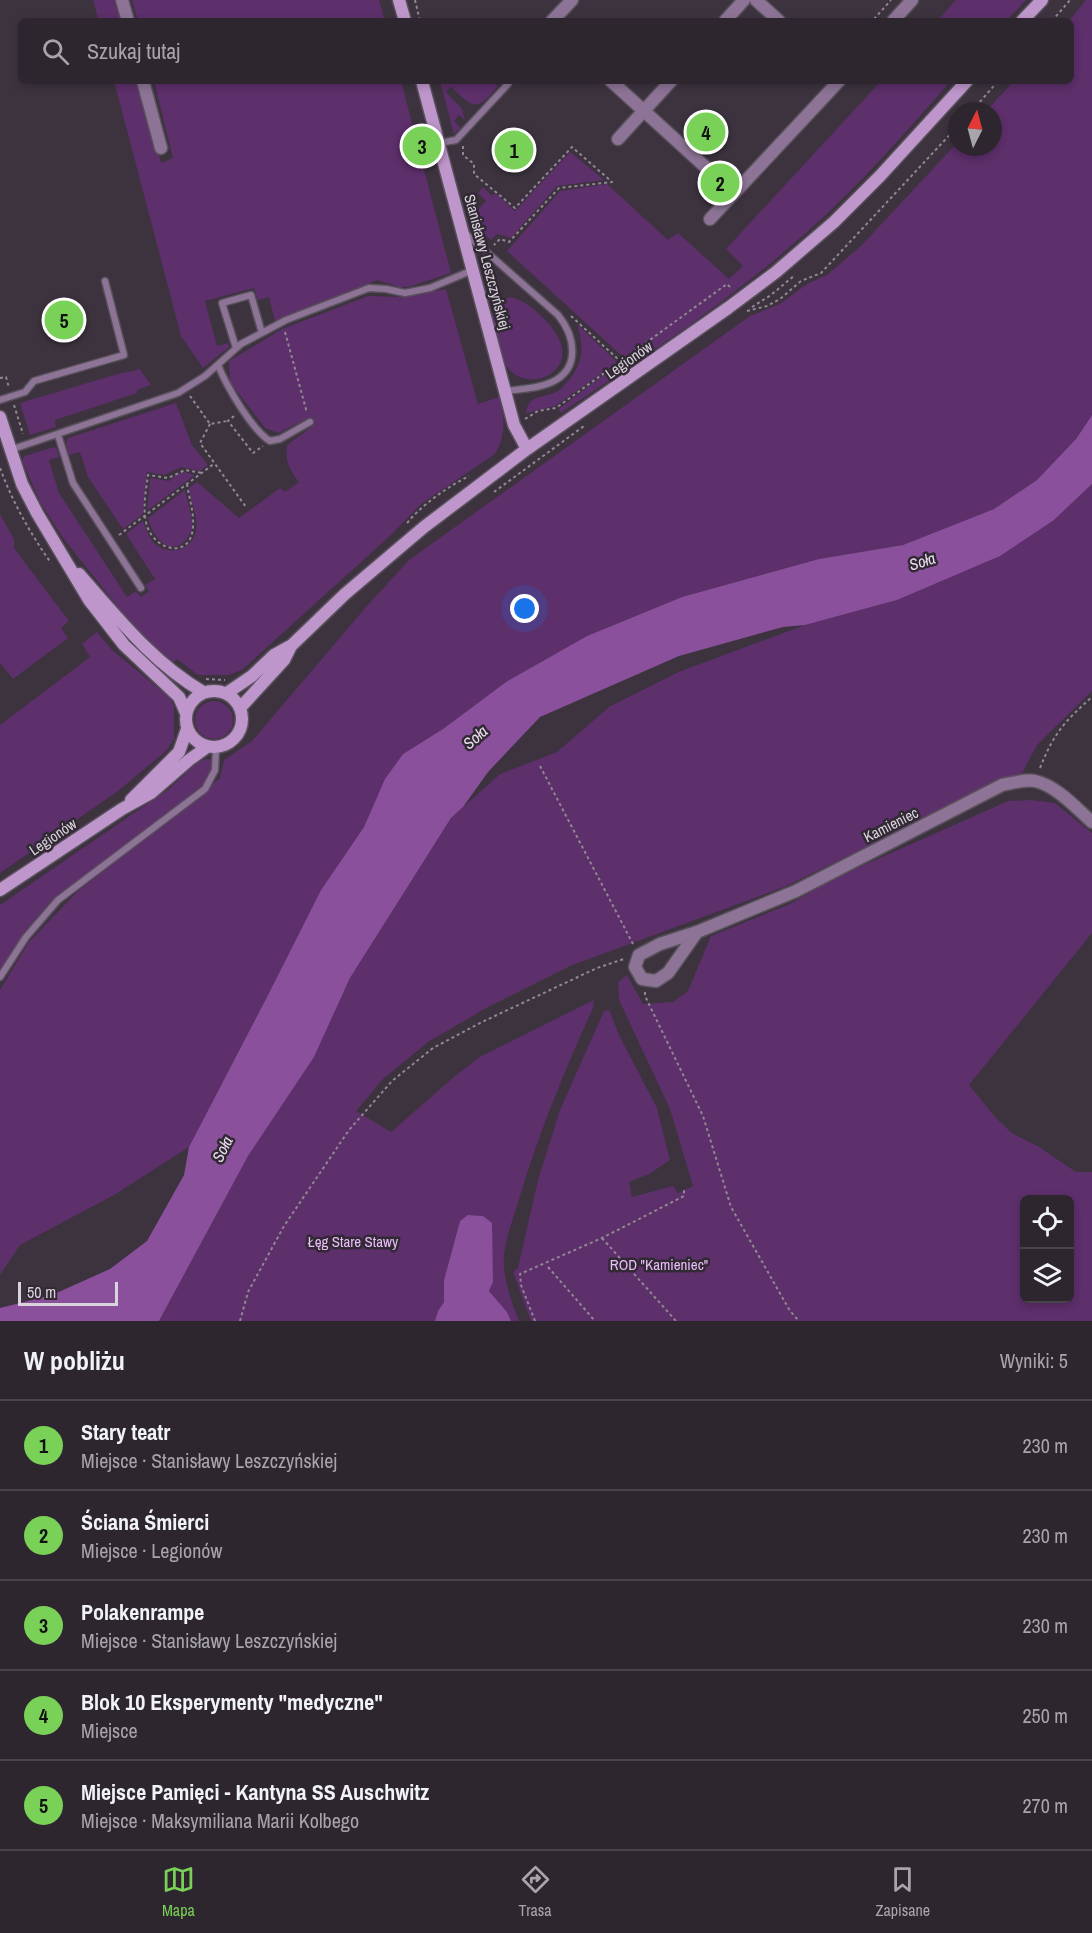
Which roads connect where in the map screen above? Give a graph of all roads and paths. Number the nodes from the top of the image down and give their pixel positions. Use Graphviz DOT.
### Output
graph roads {
  1 [pos="122,0"];
  2 [pos="399,0"];
  3 [pos="415,0"];
  4 [pos="572,0"];
  5 [pos="744,0"];
  6 [pos="756,0"];
  7 [pos="891,0"];
  8 [pos="912,0"];
  9 [pos="1042,0"];
  10 [pos="1070,0"];
  11 [pos="127,18"];
  12 [pos="404,18"];
  13 [pos="419,18"];
  14 [pos="555,18"];
  15 [pos="728,18"];
  16 [pos="776,18"];
  17 [pos="875,18"];
  18 [pos="896,18"];
  19 [pos="1025,18"];
  20 [pos="1055,18"];
  21 [pos="144,84"];
  22 [pos="423,84"];
  23 [pos="508,84"];
  24 [pos="614,84"];
  25 [pos="668,84"];
  26 [pos="836,84"];
  27 [pos="964,84"];
  28 [pos="995,84"];
  29 [pos="980,102"];
  30 [pos="644,111"];
  31 [pos="458,136"];
  32 [pos="948,137"];
  33 [pos="618,139"];
  34 [pos="440,143"];
  35 [pos="161,148"];
  36 [pos="711,172"];
  37 [pos="710,219"];
  38 [pos="464,232"];
  39 [pos="494,245"];
  40 [pos="474,270"];
  41 [pos="795,275"];
  42 [pos="105,281"];
  43 [pos="736,292"];
  44 [pos="570,315"];
  45 [pos="282,323"];
  46 [pos="262,333"];
  47 [pos="236,348"];
  48 [pos="620,361"];
  49 [pos="218,365"];
  50 [pos="0,378"];
  51 [pos="185,389"];
  52 [pos="505,391"];
  53 [pos="12,396"];
  54 [pos="0,400"];
  55 [pos="243,409"];
  56 [pos="0,417"];
  57 [pos="228,421"];
  58 [pos="591,421"];
  59 [pos="310,422"];
  60 [pos="210,424"];
  61 [pos="514,425"];
  62 [pos="58,435"];
  63 [pos="270,441"];
  64 [pos="26,445"];
  65 [pos="10,450"];
  66 [pos="527,450"];
  67 [pos="215,463"];
  68 [pos="202,473"];
  69 [pos="474,473"];
  70 [pos="187,484"];
  71 [pos="486,497"];
  72 [pos="246,507"];
  73 [pos="145,516"];
  74 [pos="405,526"];
  75 [pos="111,541"];
  76 [pos="60,552"];
  77 [pos="141,588"];
  78 [pos="292,645"];
  79 [pos="205,679"];
  80 [pos="227,680"];
  81 [pos="203,692"];
  82 [pos="227,693"];
  83 [pos="1092,697"];
  84 [pos="240,708"];
  85 [pos="186,713"];
  86 [pos="187,729"];
  87 [pos="212,747"];
  88 [pos="540,766"];
  89 [pos="1035,781"];
  90 [pos="122,809"];
  91 [pos="1092,822"];
  92 [pos="0,890"];
  93 [pos="697,932"];
  94 [pos="639,955"];
  95 [pos="0,977"];
  96 [pos="645,980"];
  97 [pos="684,1190"];
  98 [pos="602,1238"];
  99 [pos="548,1267"];
  100 [pos="240,1321"];
  101 [pos="536,1321"];
  102 [pos="595,1321"];
  103 [pos="676,1321"];
  104 [pos="799,1321"];
  1 -- 11 [label="street"];
  2 -- 12 [label="main road"];
  3 -- 13 [label="path"];
  4 -- 14 [label="street"];
  5 -- 15 [label="street"];
  6 -- 16 [label="street"];
  7 -- 17 [label="path"];
  8 -- 18 [label="street"];
  9 -- 19 [label="main road"];
  10 -- 20 [label="path"];
  21 -- 35 [label="street"];
  22 -- 34 [label="main road, Stanisławy Leszczyńskiej"];
  23 -- 31 [label="lane"];
  24 -- 30 [label="street"];
  25 -- 30 [label="street"];
  26 -- 37 [label="street"];
  27 -- 66 [label="main road, Legionów"];
  28 -- 29 [label="path"];
  30 -- 33 [label="street"];
  30 -- 36 [label="street"];
  31 -- 34 [label="lane"];
  31 -- 39 [label="path"];
  32 -- 41 [label="path"];
  34 -- 38 [label="main road, Stanisławy Leszczyńskiej"];
  38 -- 40 [label="main road, Stanisławy Leszczyńskiej"];
  38 -- 52 [label="lane"];
  40 -- 45 [label="lane"];
  40 -- 52 [label="main road, Stanisławy Leszczyńskiej"];
  42 -- 53 [label="lane"];
  43 -- 48 [label="path"];
  44 -- 48 [label="path"];
  45 -- 46 [label="lane"];
  45 -- 59 [label="path"];
  46 -- 47 [label="lane"];
  46 -- 47 [label="lane"];
  47 -- 49 [label="lane"];
  48 -- 61 [label="path"];
  49 -- 51 [label="lane"];
  49 -- 55 [label="lane"];
  50 -- 53 [label="path"];
  51 -- 60 [label="path"];
  51 -- 62 [label="lane"];
  52 -- 61 [label="main road, Stanisławy Leszczyńskiej"];
  53 -- 54 [label="lane"];
  53 -- 64 [label="path"];
  55 -- 57 [label="path"];
  55 -- 63 [label="lane"];
  56 -- 65 [label="main road"];
  57 -- 60 [label="path"];
  57 -- 63 [label="path"];
  58 -- 71 [label="path"];
  59 -- 63 [label="lane"];
  60 -- 67 [label="path"];
  61 -- 66 [label="main road, Stanisławy Leszczyńskiej"];
  62 -- 64 [label="lane"];
  62 -- 75 [label="lane"];
  64 -- 65 [label="lane"];
  65 -- 76 [label="main road"];
  66 -- 78 [label="main road, Legionów"];
  67 -- 68 [label="path"];
  67 -- 72 [label="path"];
  68 -- 70 [label="path"];
  68 -- 73 [label="path"];
  69 -- 74 [label="path"];
  70 -- 73 [label="path"];
  70 -- 73 [label="path"];
  73 -- 75 [label="path"];
  75 -- 77 [label="lane"];
  76 -- 81 [label="main road"];
  76 -- 85 [label="main road"];
  78 -- 82 [label="main road, Legionów"];
  78 -- 84 [label="main road, Legionów"];
  79 -- 80 [label="path"];
  81 -- 82 [label="main road"];
  81 -- 85 [label="main road"];
  82 -- 84 [label="main road"];
  83 -- 89 [label="path"];
  84 -- 87 [label="main road"];
  85 -- 86 [label="main road"];
  86 -- 87 [label="main road"];
  86 -- 90 [label="main road, Legionów"];
  87 -- 90 [label="main road, Legionów"];
  87 -- 95 [label="lane"];
  88 -- 94 [label="path"];
  89 -- 91 [label="street"];
  89 -- 93 [label="street, Kamieniec"];
  90 -- 92 [label="main road, Legionów"];
  93 -- 94 [label="street, Kamieniec"];
  93 -- 96 [label="street"];
  94 -- 96 [label="street"];
  94 -- 100 [label="path"];
  96 -- 104 [label="path"];
  97 -- 98 [label="path"];
  98 -- 101 [label="path"];
  98 -- 103 [label="path"];
  99 -- 102 [label="path"];
}
